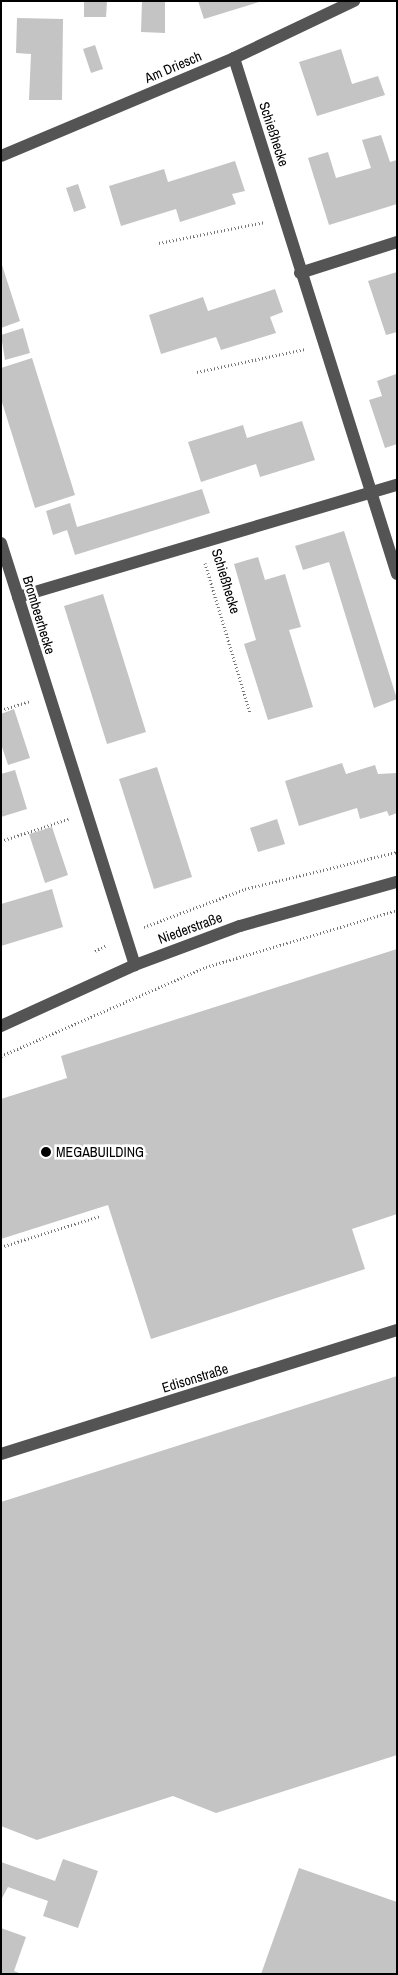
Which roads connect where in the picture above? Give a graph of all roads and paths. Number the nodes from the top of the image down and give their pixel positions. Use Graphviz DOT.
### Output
graph roads {
  1 [pos="354,1"];
  2 [pos="234,58"];
  3 [pos="1,156"];
  4 [pos="285,218"];
  5 [pos="397,242"];
  6 [pos="159,243"];
  7 [pos="300,273"];
  8 [pos="323,346"];
  9 [pos="197,372"];
  10 [pos="397,485"];
  11 [pos="372,492"];
  12 [pos="1,543"];
  13 [pos="200,546"];
  14 [pos="397,574"];
  15 [pos="18,597"];
  16 [pos="48,695"];
  17 [pos="1,710"];
  18 [pos="250,713"];
  19 [pos="86,813"];
  20 [pos="1,840"];
  21 [pos="397,852"];
  22 [pos="397,882"];
  23 [pos="397,910"];
  24 [pos="125,935"];
  25 [pos="95,951"];
  26 [pos="135,965"];
  27 [pos="1,1026"];
  28 [pos="1,1056"];
  29 [pos="100,1216"];
  30 [pos="1,1247"];
  31 [pos="397,1330"];
  32 [pos="1,1454"];
  1 -- 2 [label="street, Am Driesch"];
  2 -- 3 [label="street, Am Driesch"];
  2 -- 4 [label="street, Schießhecke"];
  4 -- 6 [label="path"];
  4 -- 7 [label="street, Schießhecke"];
  5 -- 7 [label="street"];
  7 -- 8 [label="street, Schießhecke"];
  8 -- 9 [label="path"];
  8 -- 11 [label="street, Schießhecke"];
  10 -- 11 [label="street, Schießhecke"];
  11 -- 13 [label="street, Schießhecke"];
  11 -- 14 [label="street, Schießhecke"];
  12 -- 15 [label="street, Brombeerhecke"];
  13 -- 15 [label="street"];
  13 -- 18 [label="path, Schießhecke"];
  15 -- 16 [label="street, Brombeerhecke"];
  16 -- 17 [label="path"];
  16 -- 19 [label="street, Brombeerhecke"];
  19 -- 20 [label="path"];
  19 -- 24 [label="street, Brombeerhecke"];
  21 -- 24 [label="path"];
  22 -- 26 [label="street, Niederstraße"];
  23 -- 28 [label="path"];
  24 -- 25 [label="path"];
  24 -- 26 [label="street, Brombeerhecke"];
  26 -- 27 [label="street, Niederstraße"];
  29 -- 30 [label="path"];
  31 -- 32 [label="street, Edisonstraße"];
}
